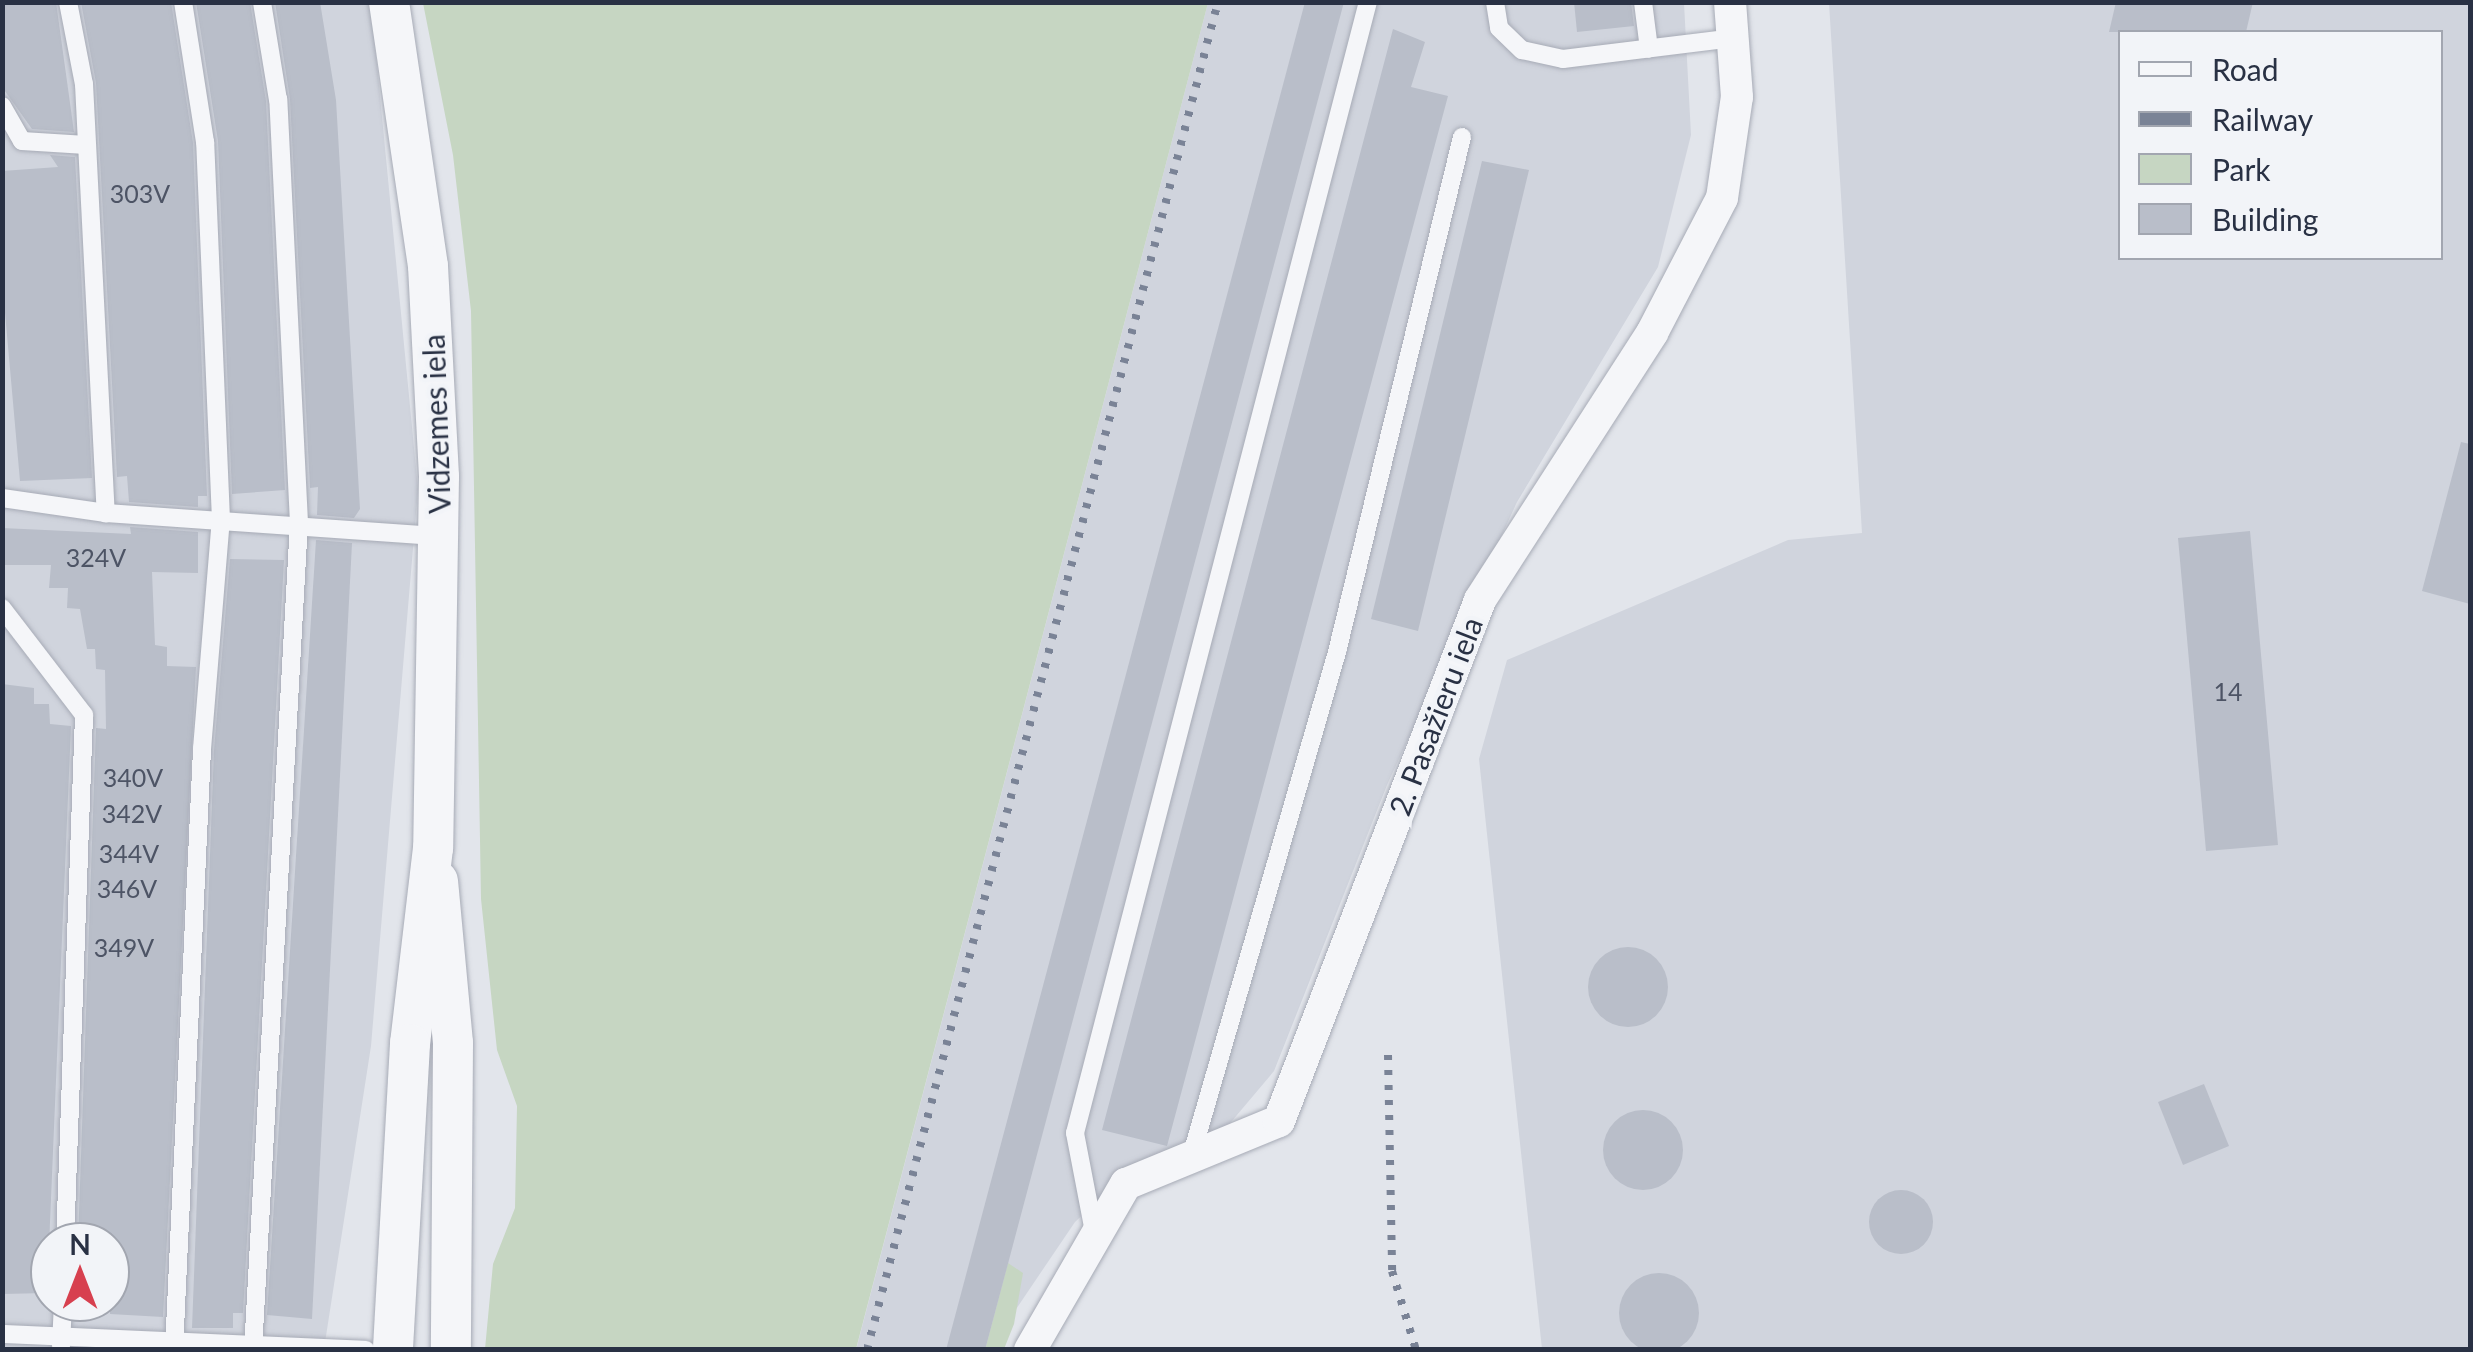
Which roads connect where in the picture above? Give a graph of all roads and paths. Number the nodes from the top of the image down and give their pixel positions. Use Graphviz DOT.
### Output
graph roads {
  1 [pos="68,2"];
  2 [pos="183,2"];
  3 [pos="262,2"];
  4 [pos="389,2"];
  5 [pos="1368,2"];
  6 [pos="1495,2"];
  7 [pos="1643,2"];
  8 [pos="1730,2"];
  9 [pos="1733,38"];
  10 [pos="1650,49"];
  11 [pos="2,106"];
  12 [pos="1462,137"];
  13 [pos="86,144"];
  14 [pos="2,498"];
  15 [pos="106,513"];
  16 [pos="222,520"];
  17 [pos="299,523"];
  18 [pos="440,536"];
  19 [pos="2,608"];
  20 [pos="432,848"];
  21 [pos="1190,1157"];
  22 [pos="66,1222"];
  23 [pos="1095,1238"];
  24 [pos="2,1334"];
  25 [pos="62,1344"];
  26 [pos="174,1347"];
  27 [pos="254,1349"];
  28 [pos="366,1350"];
  29 [pos="393,1350"];
  30 [pos="450,1350"];
  31 [pos="1030,1350"];
  1 -- 13 [label="lane"];
  2 -- 16 [label="lane"];
  3 -- 17 [label="lane"];
  4 -- 18 [label="street, Vidzemes iela"];
  5 -- 23 [label="lane"];
  6 -- 10 [label="lane"];
  7 -- 10 [label="lane"];
  8 -- 9 [label="street, 2. Pasažieru iela"];
  9 -- 10 [label="lane"];
  9 -- 21 [label="street, 2. Pasažieru iela"];
  11 -- 13 [label="lane"];
  12 -- 21 [label="lane"];
  13 -- 15 [label="lane"];
  14 -- 15 [label="lane"];
  15 -- 16 [label="lane"];
  16 -- 17 [label="lane"];
  16 -- 26 [label="lane"];
  17 -- 18 [label="lane"];
  17 -- 27 [label="lane"];
  18 -- 20 [label="street, Vidzemes iela"];
  19 -- 22 [label="lane"];
  20 -- 29 [label="street, Vidzemes iela"];
  20 -- 30 [label="street, Vidzemes iela"];
  21 -- 23 [label="street, 2. Pasažieru iela"];
  23 -- 31 [label="street, 2. Pasažieru iela"];
  24 -- 25 [label="lane"];
  25 -- 26 [label="lane"];
  26 -- 27 [label="lane"];
  27 -- 28 [label="lane"];
}
